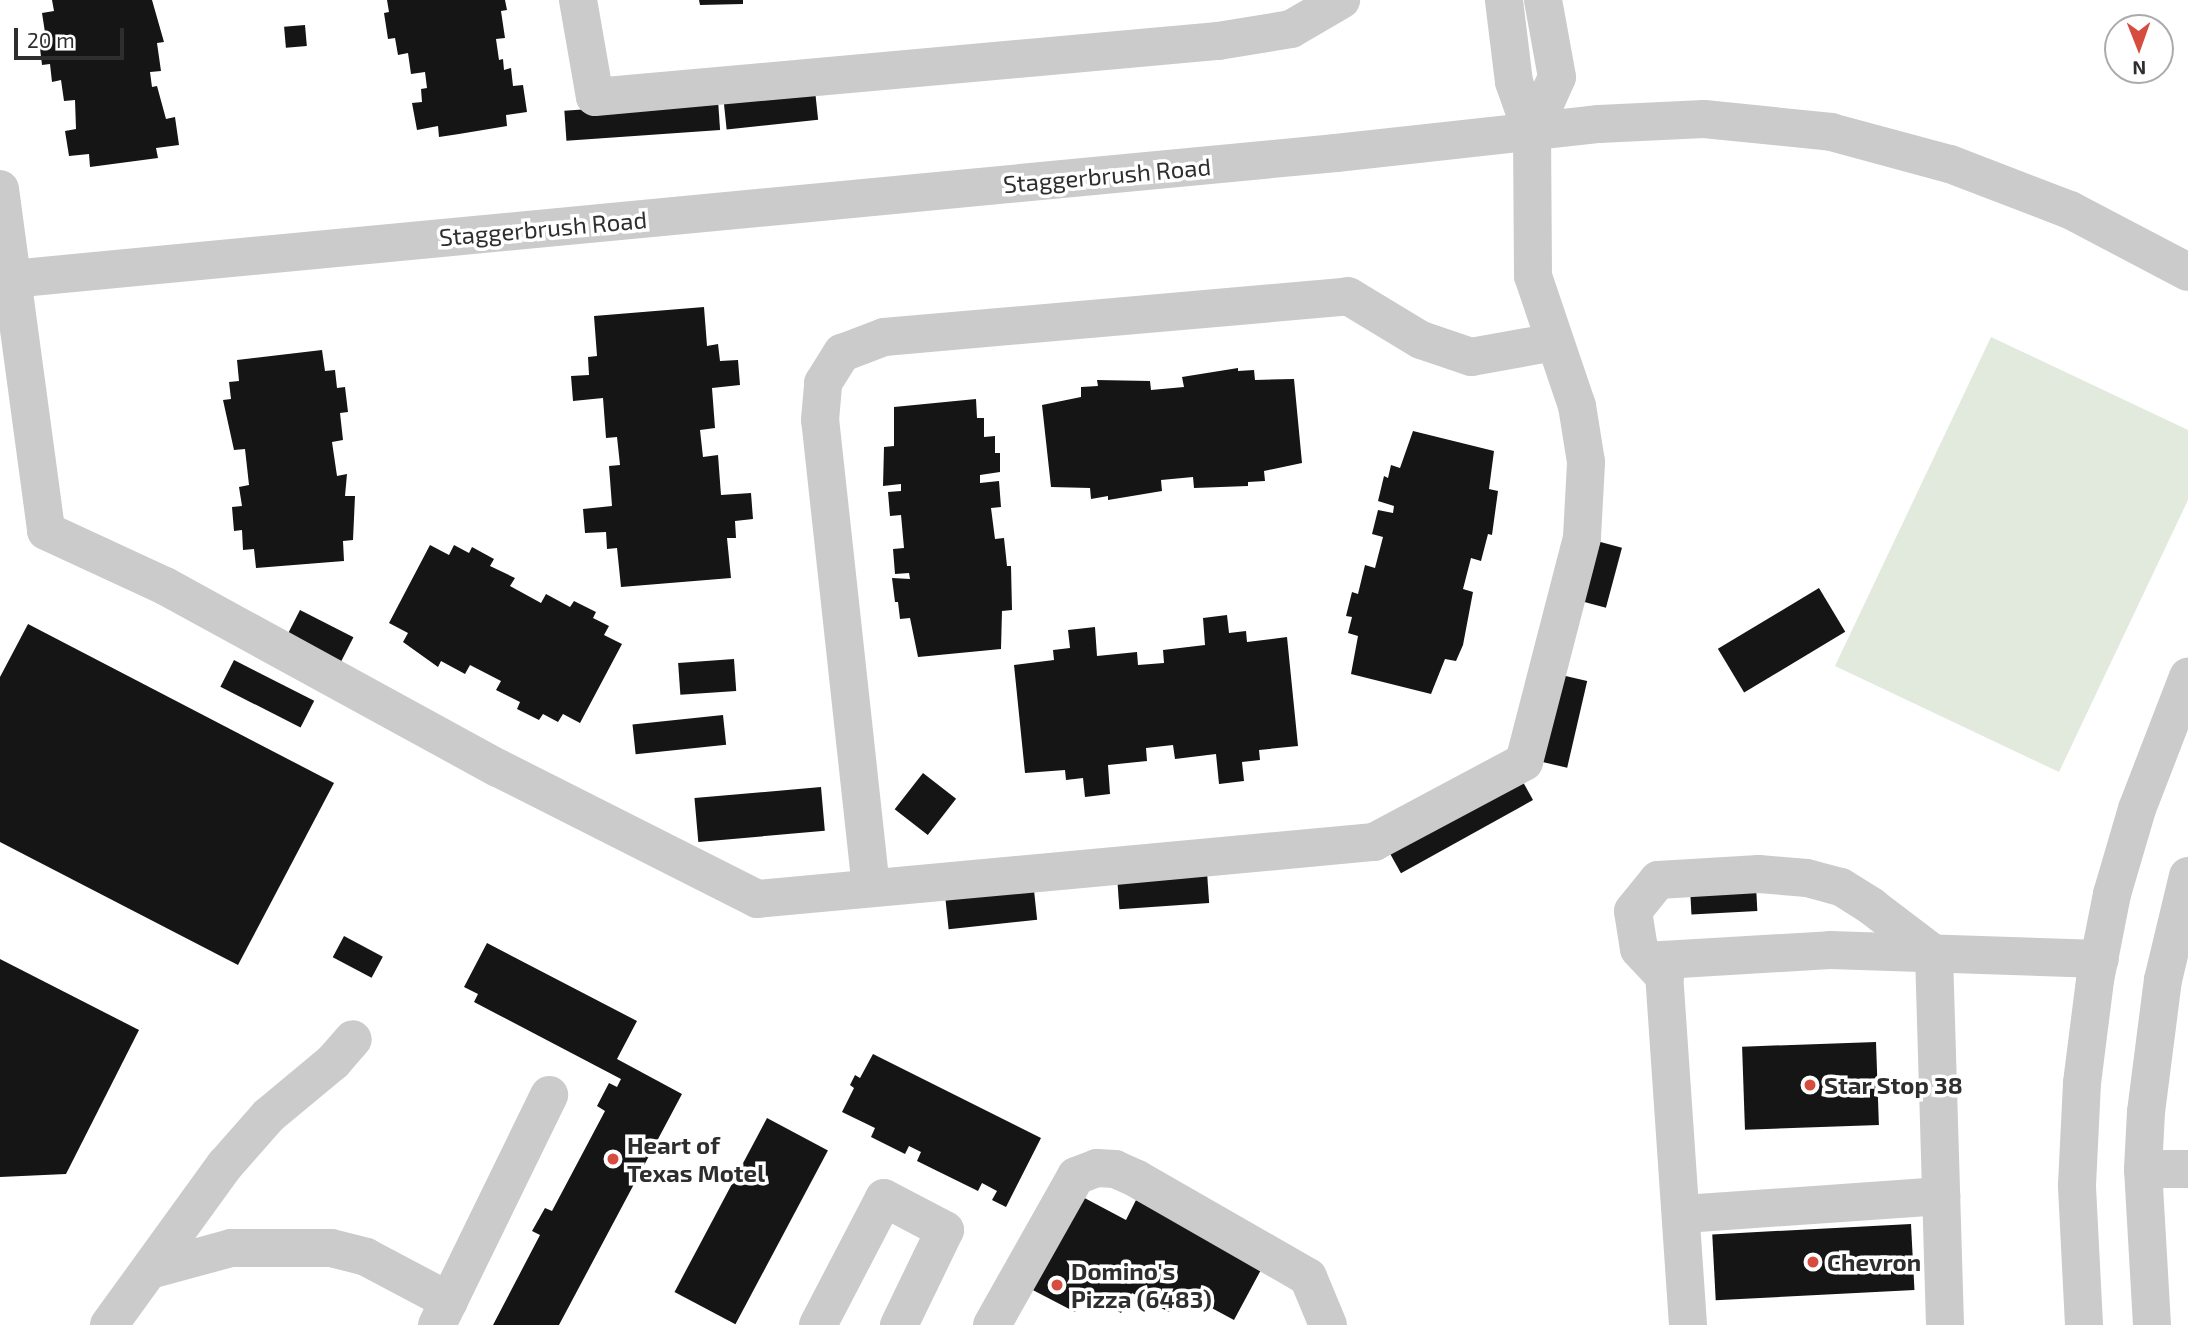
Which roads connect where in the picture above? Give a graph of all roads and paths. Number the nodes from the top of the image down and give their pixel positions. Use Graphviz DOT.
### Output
graph roads {
  1 [pos="578,0"];
  2 [pos="1340,0"];
  3 [pos="1504,0"];
  4 [pos="1544,0"];
  5 [pos="1532,133"];
  6 [pos="0,189"];
  7 [pos="2188,272"];
  8 [pos="6,280"];
  9 [pos="1555,342"];
  10 [pos="2188,677"];
  11 [pos="2188,876"];
  12 [pos="871,888"];
  13 [pos="1934,954"];
  14 [pos="2100,959"];
  15 [pos="1665,977"];
  16 [pos="353,1039"];
  17 [pos="549,1095"];
  18 [pos="2143,1169"];
  19 [pos="2188,1169"];
  20 [pos="1941,1196"];
  21 [pos="1684,1214"];
  22 [pos="150,1269"];
  23 [pos="443,1313"];
  24 [pos="906,1323"];
  25 [pos="109,1325"];
  26 [pos="818,1325"];
  27 [pos="992,1325"];
  28 [pos="1328,1325"];
  29 [pos="1688,1325"];
  30 [pos="1945,1325"];
  31 [pos="2084,1325"];
  32 [pos="2152,1325"];
  1 -- 2 [label="street"];
  3 -- 5 [label="street"];
  4 -- 5 [label="street"];
  5 -- 7 [label="street, Staggerbrush Road"];
  5 -- 8 [label="street, Staggerbrush Road"];
  5 -- 9 [label="street"];
  6 -- 8 [label="street"];
  8 -- 12 [label="street"];
  9 -- 12 [label="street"];
  9 -- 12 [label="street"];
  10 -- 14 [label="street"];
  11 -- 18 [label="street"];
  13 -- 14 [label="street"];
  13 -- 15 [label="street"];
  13 -- 15 [label="street"];
  13 -- 20 [label="street"];
  14 -- 31 [label="street"];
  15 -- 21 [label="street"];
  16 -- 22 [label="street"];
  17 -- 23 [label="street"];
  18 -- 19 [label="street"];
  18 -- 32 [label="street"];
  20 -- 21 [label="street"];
  20 -- 30 [label="street"];
  21 -- 29 [label="street"];
  22 -- 23 [label="street"];
  22 -- 25 [label="street"];
  24 -- 26 [label="street"];
  27 -- 28 [label="street"];
}
